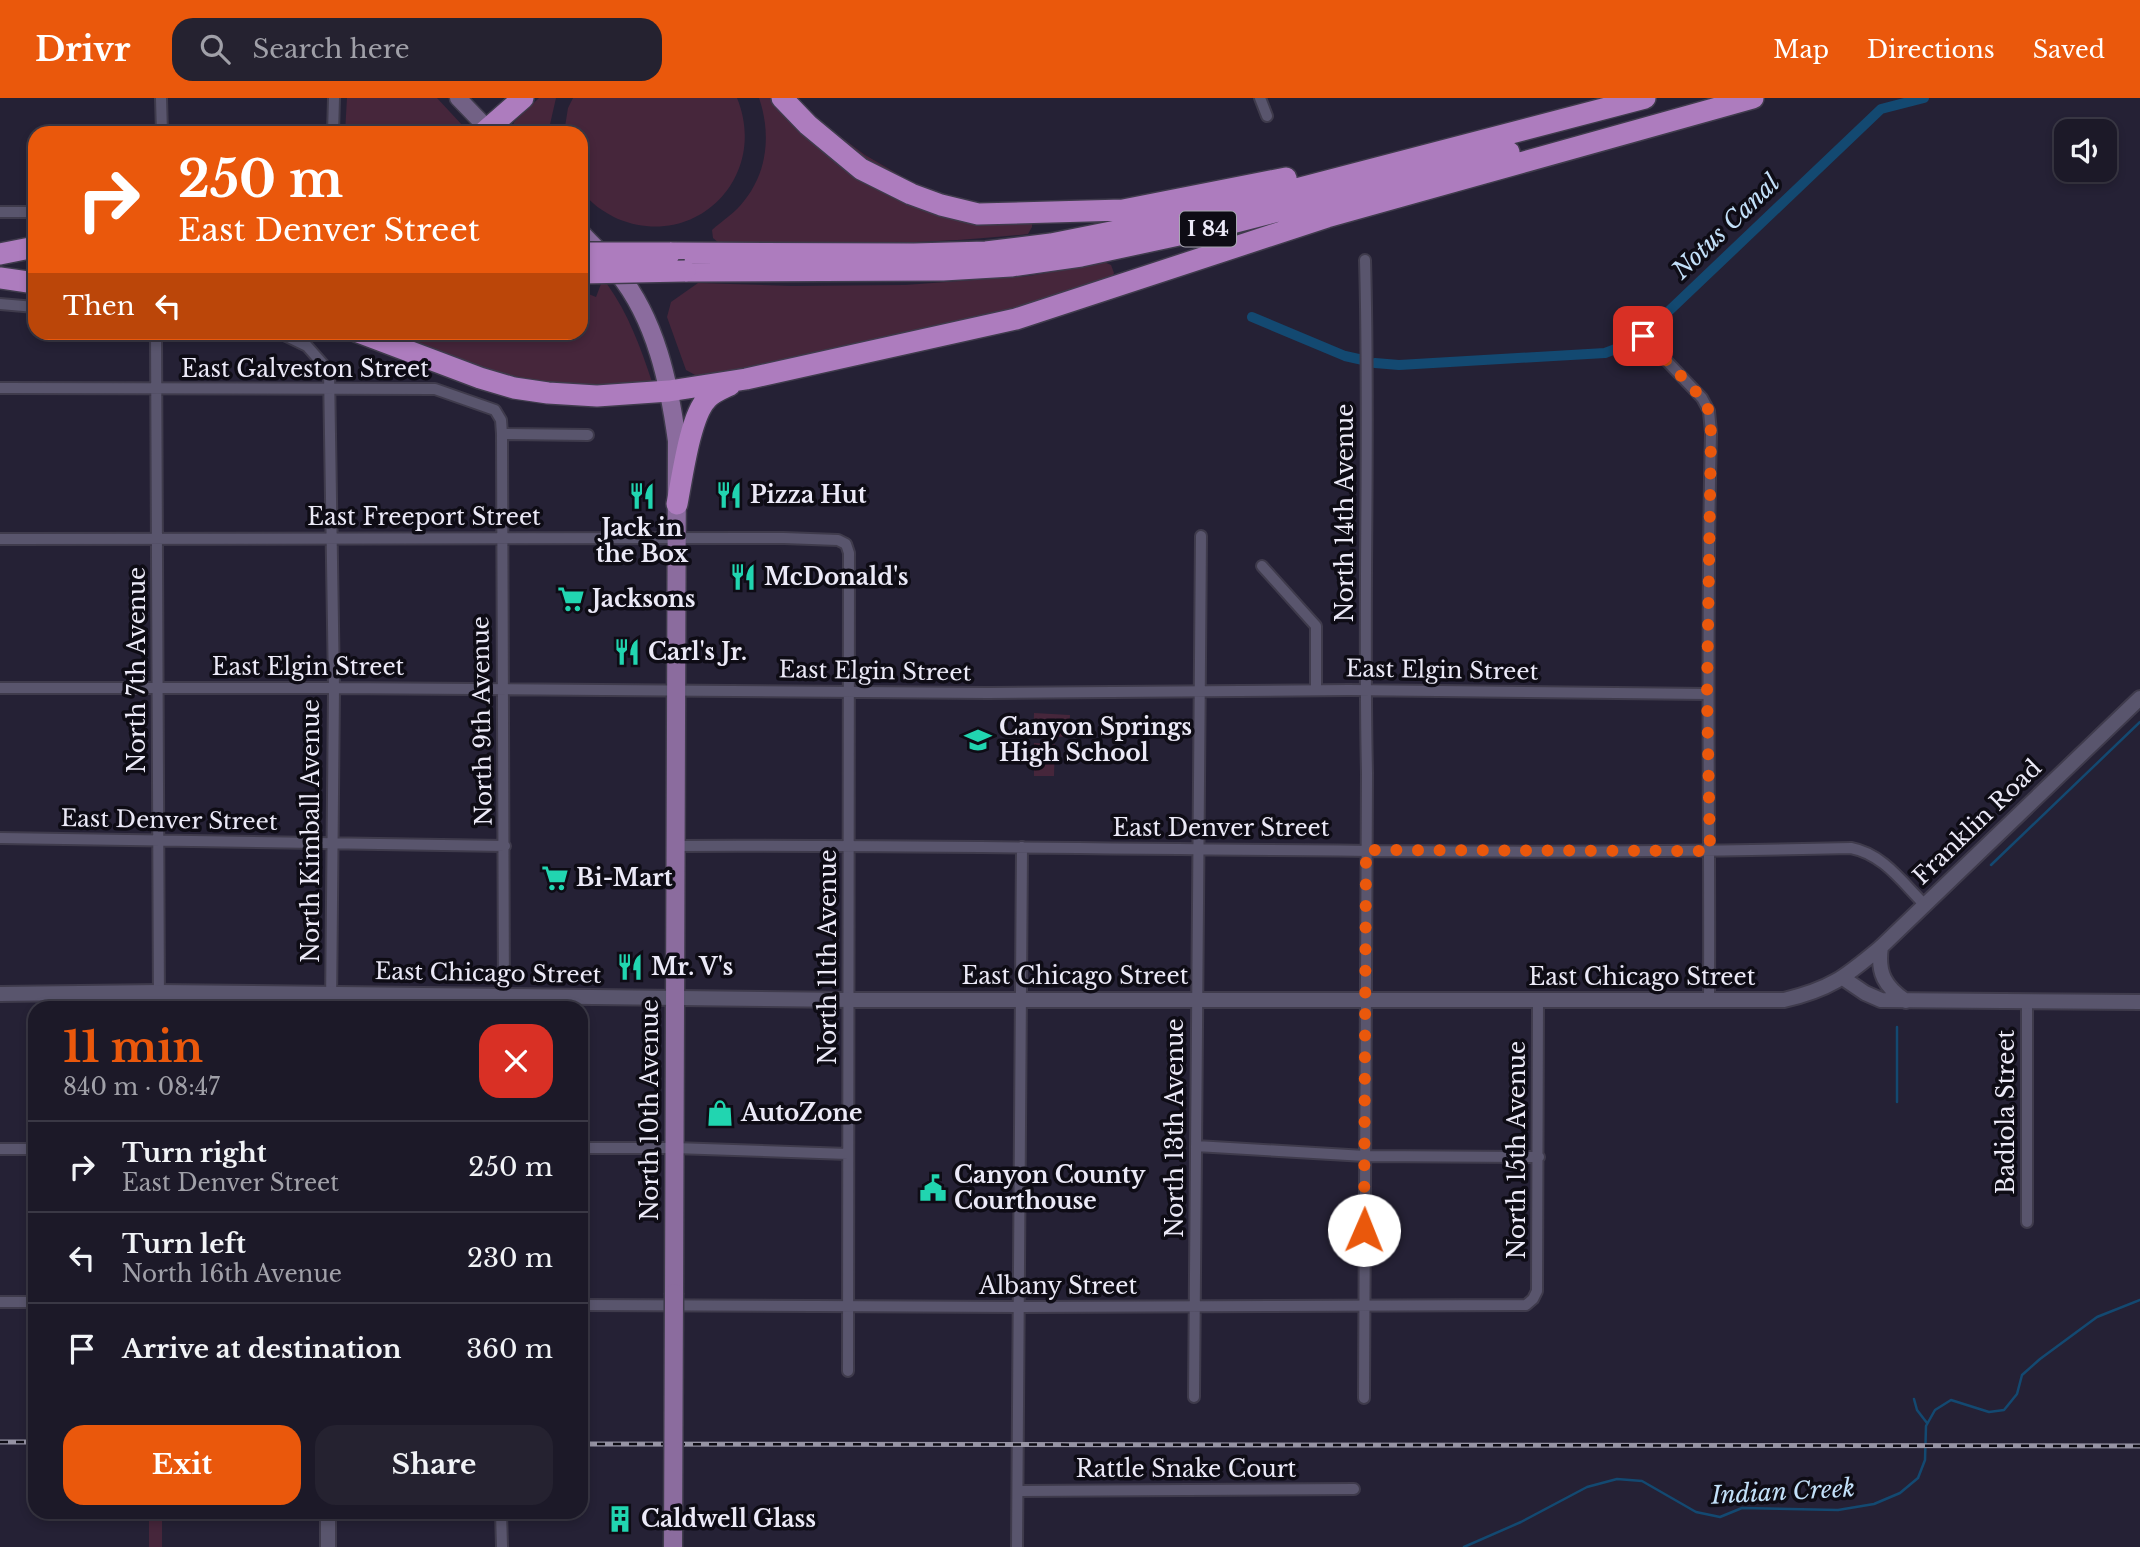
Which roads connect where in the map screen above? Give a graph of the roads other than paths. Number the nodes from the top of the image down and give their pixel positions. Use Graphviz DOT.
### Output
graph roads {
  1 [pos="161,98"];
  2 [pos="334,98"];
  3 [pos="458,98"];
  4 [pos="523,98"];
  5 [pos="782,98"];
  6 [pos="1260,98"];
  7 [pos="1645,98"];
  8 [pos="1717,98"];
  9 [pos="1753,98"];
  10 [pos="1267,116"];
  11 [pos="162,126"];
  12 [pos="333,126"];
  13 [pos="482,126"];
  14 [pos="493,126"];
  15 [pos="1396,161"];
  16 [pos="0,212"];
  17 [pos="28,212"];
  18 [pos="588,241"];
  19 [pos="28,248"];
  20 [pos="588,253"];
  21 [pos="0,254"];
  22 [pos="28,255"];
  23 [pos="1366,260"];
  24 [pos="588,273"];
  25 [pos="28,275"];
  26 [pos="0,277"];
  27 [pos="28,282"];
  28 [pos="0,304"];
  29 [pos="28,306"];
  30 [pos="1643,336"];
  31 [pos="156,340"];
  32 [pos="295,340"];
  33 [pos="378,340"];
  34 [pos="746,379"];
  35 [pos="0,388"];
  36 [pos="158,389"];
  37 [pos="330,389"];
  38 [pos="669,391"];
  39 [pos="502,434"];
  40 [pos="588,435"];
  41 [pos="677,504"];
  42 [pos="1201,536"];
  43 [pos="331,538"];
  44 [pos="502,538"];
  45 [pos="676,538"];
  46 [pos="0,539"];
  47 [pos="158,539"];
  48 [pos="846,544"];
  49 [pos="1262,566"];
  50 [pos="0,688"];
  51 [pos="159,688"];
  52 [pos="334,688"];
  53 [pos="503,689"];
  54 [pos="676,690"];
  55 [pos="1316,690"];
  56 [pos="1199,691"];
  57 [pos="1365,691"];
  58 [pos="849,692"];
  59 [pos="1707,694"];
  60 [pos="2140,698"];
  61 [pos="0,838"];
  62 [pos="159,839"];
  63 [pos="332,844"];
  64 [pos="848,845"];
  65 [pos="505,846"];
  66 [pos="675,846"];
  67 [pos="1022,847"];
  68 [pos="1198,849"];
  69 [pos="1366,850"];
  70 [pos="1710,851"];
  71 [pos="1924,904"];
  72 [pos="1881,947"];
  73 [pos="1843,978"];
  74 [pos="159,992"];
  75 [pos="0,993"];
  76 [pos="675,999"];
  77 [pos="1020,999"];
  78 [pos="1197,999"];
  79 [pos="1365,999"];
  80 [pos="849,1000"];
  81 [pos="1538,1000"];
  82 [pos="159,1001"];
  83 [pos="331,1001"];
  84 [pos="504,1001"];
  85 [pos="561,1001"];
  86 [pos="1709,1001"];
  87 [pos="1906,1001"];
  88 [pos="2027,1002"];
  89 [pos="2140,1002"];
  90 [pos="1196,1146"];
  91 [pos="674,1147"];
  92 [pos="588,1148"];
  93 [pos="0,1149"];
  94 [pos="28,1149"];
  95 [pos="848,1154"];
  96 [pos="1365,1156"];
  97 [pos="1539,1157"];
  98 [pos="2027,1222"];
  99 [pos="1533,1299"];
  100 [pos="0,1302"];
  101 [pos="28,1302"];
  102 [pos="588,1305"];
  103 [pos="848,1306"];
  104 [pos="1365,1306"];
  105 [pos="1019,1307"];
  106 [pos="1194,1307"];
  107 [pos="848,1371"];
  108 [pos="1194,1397"];
  109 [pos="1364,1398"];
  110 [pos="1353,1489"];
  111 [pos="1019,1491"];
  112 [pos="328,1519"];
  113 [pos="501,1519"];
  114 [pos="328,1547"];
  115 [pos="502,1547"];
  116 [pos="673,1547"];
  117 [pos="1017,1547"];
  1 -- 11 [label="street"];
  2 -- 12 [label="street"];
  3 -- 13 [label="main road"];
  4 -- 14 [label="highway"];
  5 -- 15 [label="highway"];
  6 -- 10 [label="street"];
  7 -- 15 [label="highway, I 84"];
  8 -- 24 [label="highway, I 84, bridge"];
  9 -- 34 [label="highway"];
  15 -- 20 [label="highway, I 84, bridge"];
  16 -- 17 [label="street"];
  18 -- 38 [label="main road, North 10th Avenue"];
  19 -- 21 [label="highway"];
  21 -- 22 [label="highway"];
  23 -- 57 [label="street, North 14th Avenue"];
  25 -- 26 [label="highway"];
  26 -- 27 [label="highway"];
  28 -- 29 [label="street"];
  30 -- 59 [label="street"];
  31 -- 36 [label="street, North 7th Avenue"];
  32 -- 37 [label="street, North Kimball Avenue"];
  33 -- 38 [label="highway"];
  34 -- 38 [label="highway"];
  34 -- 41 [label="highway"];
  35 -- 36 [label="street, East Galveston Street"];
  36 -- 37 [label="street, East Galveston Street"];
  36 -- 47 [label="street, North 7th Avenue"];
  37 -- 39 [label="street, East Galveston Street"];
  37 -- 43 [label="street, North Kimball Avenue"];
  38 -- 41 [label="main road, North 10th Avenue"];
  39 -- 40 [label="street"];
  39 -- 44 [label="street, North 9th Avenue"];
  41 -- 45 [label="main road, North 10th Avenue"];
  42 -- 56 [label="street, North 13th Avenue"];
  43 -- 44 [label="street, East Freeport Street"];
  43 -- 47 [label="street, East Freeport Street"];
  43 -- 52 [label="street, North Kimball Avenue"];
  44 -- 45 [label="street, East Freeport Street"];
  44 -- 53 [label="street, North 9th Avenue"];
  45 -- 48 [label="street, East Freeport Street"];
  45 -- 54 [label="main road, North 10th Avenue"];
  46 -- 47 [label="street, East Freeport Street"];
  47 -- 51 [label="street, North 7th Avenue"];
  48 -- 58 [label="street, North 11th Avenue"];
  49 -- 55 [label="street"];
  50 -- 51 [label="street, East Elgin Street"];
  51 -- 52 [label="street, East Elgin Street"];
  51 -- 62 [label="street, North 7th Avenue"];
  52 -- 53 [label="street, East Elgin Street"];
  52 -- 63 [label="street, North Kimball Avenue"];
  53 -- 54 [label="street, East Elgin Street"];
  53 -- 65 [label="street, North 9th Avenue"];
  54 -- 58 [label="street, East Elgin Street"];
  54 -- 66 [label="main road, North 10th Avenue"];
  55 -- 56 [label="street, East Elgin Street"];
  55 -- 57 [label="street, East Elgin Street"];
  56 -- 58 [label="street, East Elgin Street"];
  56 -- 68 [label="street, North 13th Avenue"];
  57 -- 59 [label="street, East Elgin Street"];
  57 -- 69 [label="street, North 14th Avenue"];
  58 -- 64 [label="street, North 11th Avenue"];
  59 -- 70 [label="street"];
  60 -- 71 [label="street, Franklin Road"];
  61 -- 62 [label="street, East Denver Street"];
  62 -- 63 [label="street, East Denver Street"];
  62 -- 74 [label="street, North 7th Avenue"];
  63 -- 65 [label="street, East Denver Street"];
  63 -- 83 [label="street, North Kimball Avenue"];
  64 -- 66 [label="street, East Denver Street"];
  64 -- 67 [label="street, East Denver Street"];
  64 -- 80 [label="street, North 11th Avenue"];
  65 -- 84 [label="street, North 9th Avenue"];
  66 -- 76 [label="main road, North 10th Avenue"];
  67 -- 68 [label="street, East Denver Street"];
  67 -- 77 [label="street"];
  68 -- 69 [label="street, East Denver Street"];
  68 -- 78 [label="street, North 13th Avenue"];
  69 -- 70 [label="street, East Denver Street"];
  69 -- 79 [label="street, North 14th Avenue"];
  70 -- 71 [label="street, East Denver Street"];
  70 -- 86 [label="street"];
  71 -- 72 [label="street, Franklin Road"];
  72 -- 73 [label="street, Franklin Road"];
  72 -- 87 [label="street"];
  73 -- 86 [label="street, East Chicago Street"];
  73 -- 87 [label="street"];
  74 -- 75 [label="street, East Chicago Street"];
  74 -- 82 [label="street, North 7th Avenue"];
  74 -- 83 [label="street, East Chicago Street"];
  76 -- 80 [label="street, East Chicago Street"];
  76 -- 85 [label="street, East Chicago Street"];
  76 -- 91 [label="main road, North 10th Avenue"];
  77 -- 78 [label="street, East Chicago Street"];
  77 -- 80 [label="street, East Chicago Street"];
  77 -- 105 [label="street"];
  78 -- 79 [label="street, East Chicago Street"];
  78 -- 90 [label="street, North 13th Avenue"];
  79 -- 81 [label="street, East Chicago Street"];
  79 -- 96 [label="street, North 14th Avenue"];
  80 -- 95 [label="street, North 11th Avenue"];
  81 -- 86 [label="street, East Chicago Street"];
  81 -- 97 [label="street, North 15th Avenue"];
  87 -- 88 [label="street"];
  88 -- 89 [label="street"];
  88 -- 98 [label="street, Badiola Street"];
  90 -- 96 [label="street"];
  90 -- 106 [label="street, North 13th Avenue"];
  91 -- 92 [label="street"];
  91 -- 95 [label="street"];
  91 -- 116 [label="main road, North 10th Avenue, bridge"];
  93 -- 94 [label="street"];
  95 -- 103 [label="street, North 11th Avenue"];
  96 -- 97 [label="street"];
  96 -- 104 [label="street, North 14th Avenue"];
  97 -- 99 [label="street, North 15th Avenue"];
  99 -- 104 [label="street, Albany Street"];
  100 -- 101 [label="street"];
  102 -- 103 [label="street, Albany Street"];
  103 -- 105 [label="street, Albany Street"];
  103 -- 107 [label="street, North 11th Avenue"];
  104 -- 106 [label="street, Albany Street"];
  104 -- 109 [label="street, North 14th Avenue"];
  105 -- 106 [label="street, Albany Street"];
  105 -- 111 [label="street"];
  106 -- 108 [label="street, North 13th Avenue"];
  110 -- 111 [label="street, Rattle Snake Court"];
  111 -- 117 [label="street"];
  112 -- 114 [label="street"];
  113 -- 115 [label="street"];
}
